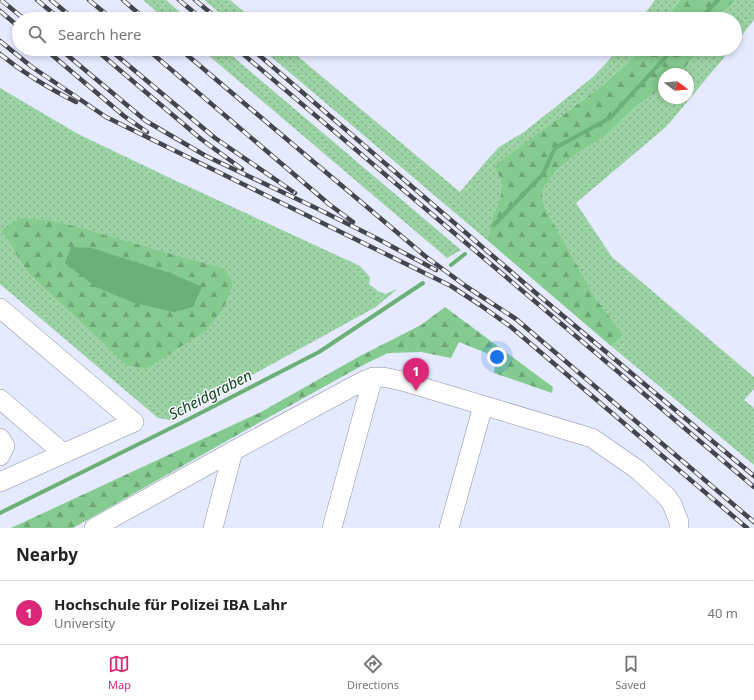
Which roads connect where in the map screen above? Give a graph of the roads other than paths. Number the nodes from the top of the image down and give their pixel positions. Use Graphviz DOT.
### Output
graph roads {
  1 [pos="0,308"];
  2 [pos="373,377"];
  3 [pos="0,399"];
  4 [pos="484,406"];
  5 [pos="0,438"];
  6 [pos="233,451"];
  7 [pos="63,453"];
  8 [pos="0,456"];
  9 [pos="0,482"];
  10 [pos="96,527"];
  11 [pos="213,528"];
  12 [pos="332,528"];
  13 [pos="449,528"];
  14 [pos="679,528"];
  1 -- 7 [label="lane"];
  2 -- 4 [label="lane"];
  2 -- 6 [label="lane"];
  2 -- 12 [label="lane"];
  3 -- 7 [label="lane"];
  4 -- 13 [label="lane"];
  4 -- 14 [label="lane"];
  5 -- 8 [label="lane"];
  6 -- 10 [label="lane"];
  6 -- 11 [label="lane"];
  7 -- 9 [label="lane"];
}
